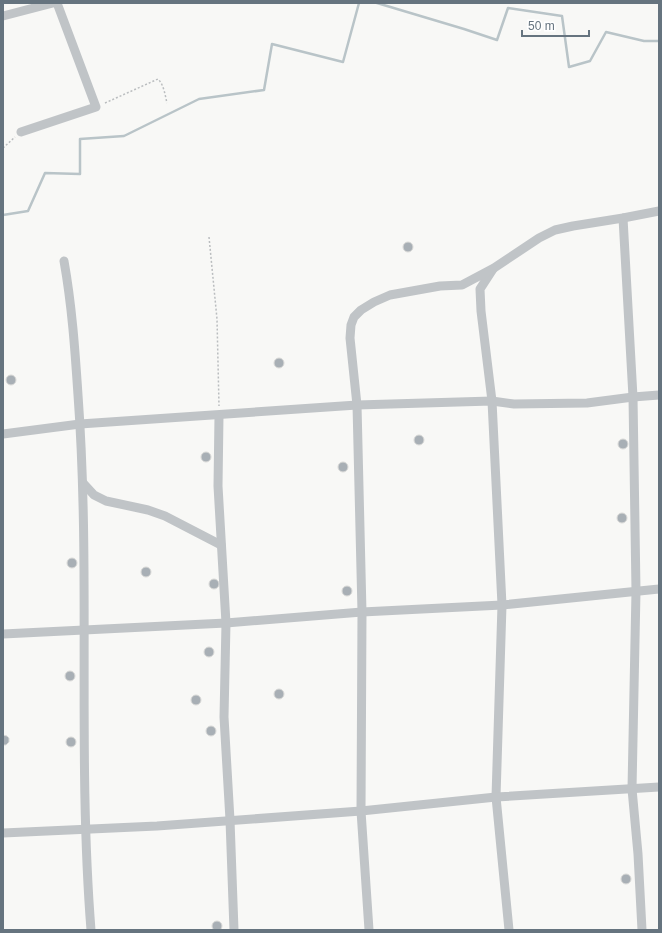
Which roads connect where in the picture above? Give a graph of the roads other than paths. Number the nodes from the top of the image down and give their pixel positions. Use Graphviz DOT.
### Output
graph roads {
  1 [pos="53,3"];
  2 [pos="57,3"];
  3 [pos="3,16"];
  4 [pos="21,132"];
  5 [pos="659,211"];
  6 [pos="624,218"];
  7 [pos="64,261"];
  8 [pos="494,268"];
  9 [pos="659,395"];
  10 [pos="633,397"];
  11 [pos="492,401"];
  12 [pos="357,405"];
  13 [pos="219,416"];
  14 [pos="80,424"];
  15 [pos="3,434"];
  16 [pos="83,483"];
  17 [pos="221,545"];
  18 [pos="659,590"];
  19 [pos="636,591"];
  20 [pos="502,605"];
  21 [pos="362,612"];
  22 [pos="226,623"];
  23 [pos="84,631"];
  24 [pos="3,634"];
  25 [pos="659,787"];
  26 [pos="632,789"];
  27 [pos="496,797"];
  28 [pos="360,811"];
  29 [pos="230,820"];
  30 [pos="85,830"];
  31 [pos="3,833"];
  32 [pos="91,930"];
  33 [pos="234,930"];
  34 [pos="369,930"];
  35 [pos="509,930"];
  36 [pos="642,930"];
  1 -- 3 [label="street"];
  2 -- 4 [label="street"];
  5 -- 6 [label="street"];
  6 -- 8 [label="street"];
  6 -- 10 [label="street"];
  7 -- 14 [label="street"];
  8 -- 11 [label="street"];
  8 -- 12 [label="street"];
  9 -- 10 [label="street"];
  10 -- 11 [label="street"];
  10 -- 19 [label="street"];
  11 -- 12 [label="street"];
  11 -- 20 [label="street"];
  12 -- 13 [label="street"];
  12 -- 21 [label="street"];
  13 -- 14 [label="street"];
  13 -- 17 [label="street"];
  14 -- 15 [label="street"];
  14 -- 16 [label="street"];
  16 -- 17 [label="street"];
  16 -- 23 [label="street"];
  17 -- 22 [label="street"];
  18 -- 19 [label="street"];
  19 -- 20 [label="street"];
  19 -- 26 [label="street"];
  20 -- 21 [label="street"];
  20 -- 27 [label="street"];
  21 -- 22 [label="street"];
  21 -- 28 [label="street"];
  22 -- 23 [label="street"];
  22 -- 29 [label="street"];
  23 -- 24 [label="street"];
  23 -- 30 [label="street"];
  25 -- 26 [label="street"];
  26 -- 27 [label="street"];
  26 -- 36 [label="street"];
  27 -- 28 [label="street"];
  27 -- 35 [label="street"];
  28 -- 29 [label="street"];
  28 -- 34 [label="street"];
  29 -- 30 [label="street"];
  29 -- 33 [label="street"];
  30 -- 31 [label="street"];
  30 -- 32 [label="street"];
}
